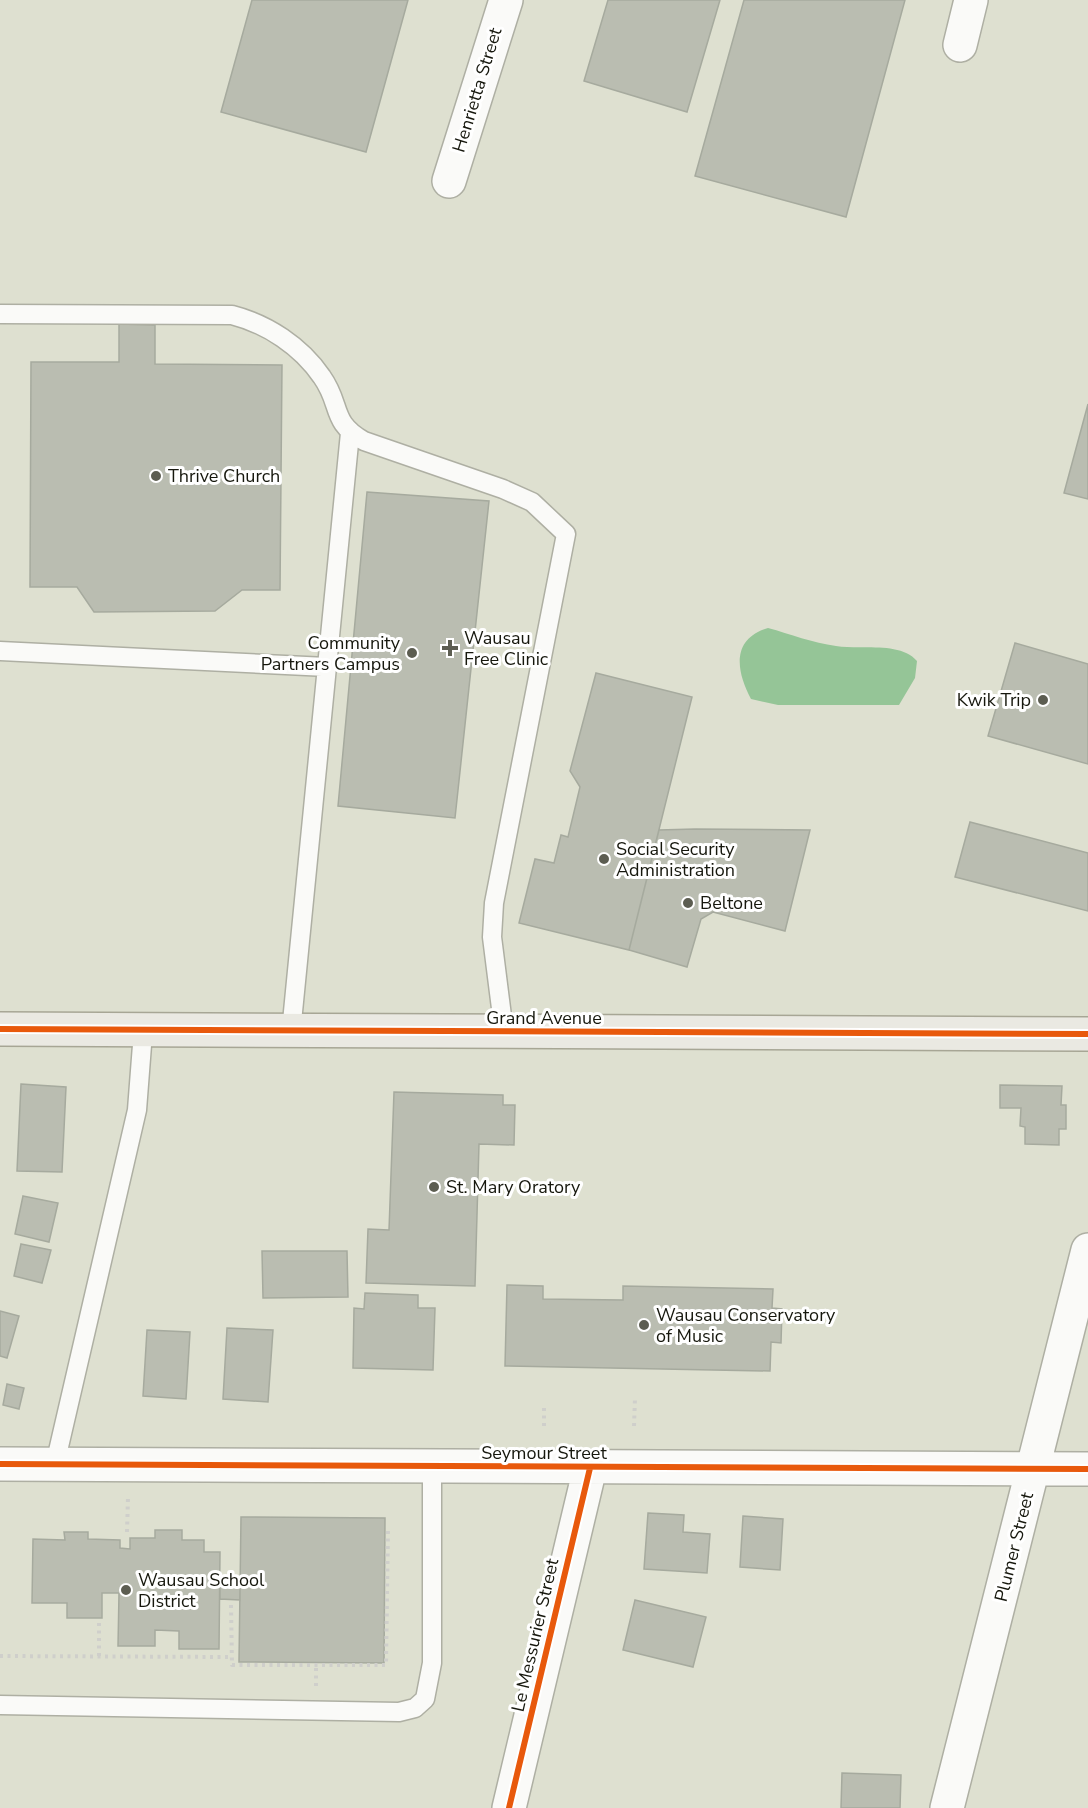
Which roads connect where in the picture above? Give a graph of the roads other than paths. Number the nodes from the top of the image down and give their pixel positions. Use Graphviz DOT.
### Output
graph roads {
  1 [pos="506,0"];
  2 [pos="971,0"];
  3 [pos="960,45"];
  4 [pos="449,181"];
  5 [pos="0,314"];
  6 [pos="350,433"];
  7 [pos="0,651"];
  8 [pos="327,667"];
  9 [pos="0,1029"];
  10 [pos="143,1032"];
  11 [pos="291,1032"];
  12 [pos="504,1032"];
  13 [pos="1088,1034"];
  14 [pos="1088,1250"];
  15 [pos="0,1464"];
  16 [pos="55,1464"];
  17 [pos="432,1467"];
  18 [pos="590,1468"];
  19 [pos="1034,1468"];
  20 [pos="1088,1469"];
  21 [pos="0,1705"];
  22 [pos="509,1808"];
  23 [pos="947,1808"];
  1 -- 4 [label="street, Henrietta Street"];
  2 -- 3 [label="street"];
  5 -- 6 [label="lane"];
  6 -- 8 [label="lane"];
  6 -- 12 [label="lane"];
  7 -- 8 [label="lane"];
  8 -- 11 [label="lane"];
  9 -- 10 [label="main road, Grand Avenue"];
  10 -- 11 [label="main road, Grand Avenue"];
  10 -- 16 [label="lane"];
  11 -- 12 [label="main road, Grand Avenue"];
  12 -- 13 [label="main road, Grand Avenue"];
  14 -- 19 [label="street, Plumer Street"];
  15 -- 16 [label="street, Seymour Street"];
  16 -- 17 [label="street, Seymour Street"];
  17 -- 18 [label="street, Seymour Street"];
  17 -- 21 [label="lane"];
  18 -- 19 [label="street, Seymour Street"];
  18 -- 22 [label="street, Le Messurier Street"];
  19 -- 20 [label="street, Seymour Street"];
  19 -- 23 [label="street, Plumer Street"];
}
